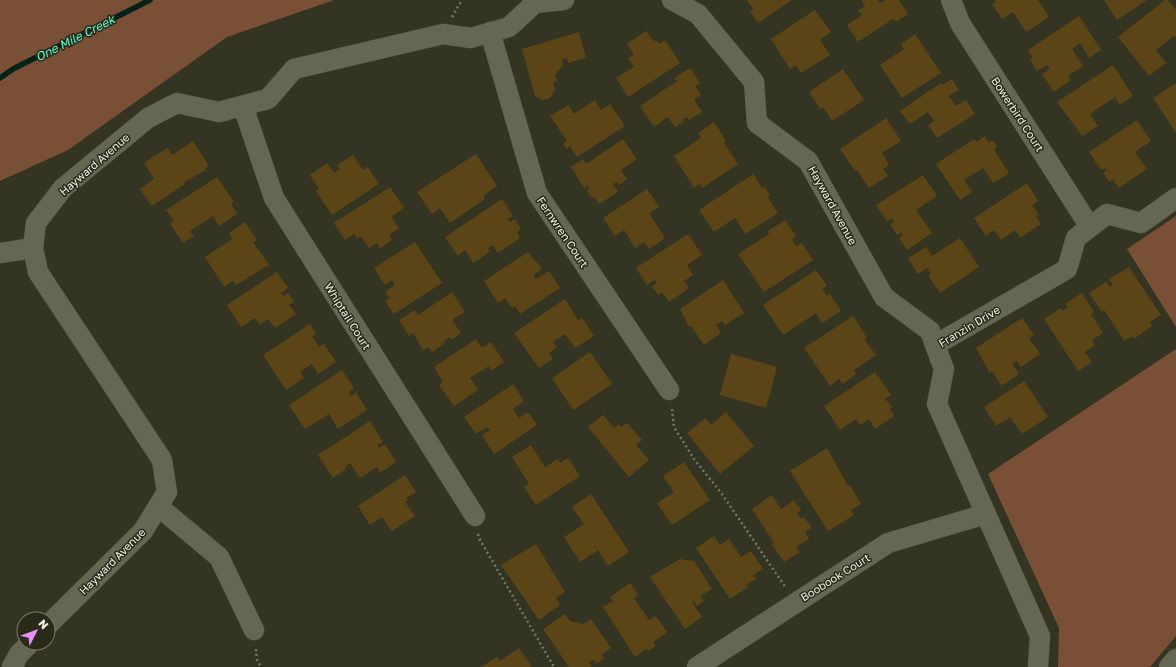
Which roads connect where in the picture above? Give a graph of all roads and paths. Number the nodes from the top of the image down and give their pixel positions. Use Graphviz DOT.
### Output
graph roads {
  1 [pos="564,0"];
  2 [pos="672,0"];
  3 [pos="951,0"];
  4 [pos="490,32"];
  5 [pos="243,106"];
  6 [pos="1176,198"];
  7 [pos="1090,227"];
  8 [pos="33,248"];
  9 [pos="0,253"];
  10 [pos="935,345"];
  11 [pos="669,390"];
  12 [pos="159,507"];
  13 [pos="986,514"];
  14 [pos="475,516"];
  15 [pos="796,602"];
  16 [pos="56,617"];
  17 [pos="254,630"];
  18 [pos="22,651"];
  19 [pos="1176,659"];
  20 [pos="12,667"];
  21 [pos="554,667"];
  22 [pos="697,667"];
  23 [pos="1038,667"];
  24 [pos="1169,667"];
  1 -- 4 [label="street, Hayward Avenue"];
  2 -- 10 [label="street, Hayward Avenue"];
  3 -- 7 [label="street, Bowerbird Court"];
  4 -- 5 [label="street, Hayward Avenue"];
  4 -- 11 [label="street, Fernwren Court"];
  5 -- 8 [label="street, Hayward Avenue"];
  5 -- 14 [label="street, Whiptail Court"];
  6 -- 7 [label="street, Franzin Drive"];
  7 -- 10 [label="street, Franzin Drive"];
  8 -- 9 [label="street"];
  8 -- 12 [label="street, Hayward Avenue"];
  10 -- 13 [label="street, Franzin Drive"];
  11 -- 15 [label="path"];
  12 -- 16 [label="street, Hayward Avenue"];
  12 -- 17 [label="street"];
  13 -- 15 [label="street, Boobook Court"];
  13 -- 23 [label="street, Franzin Drive"];
  14 -- 21 [label="path"];
  15 -- 22 [label="street, Boobook Court"];
  18 -- 20 [label="street"];
  19 -- 24 [label="street"];
}
